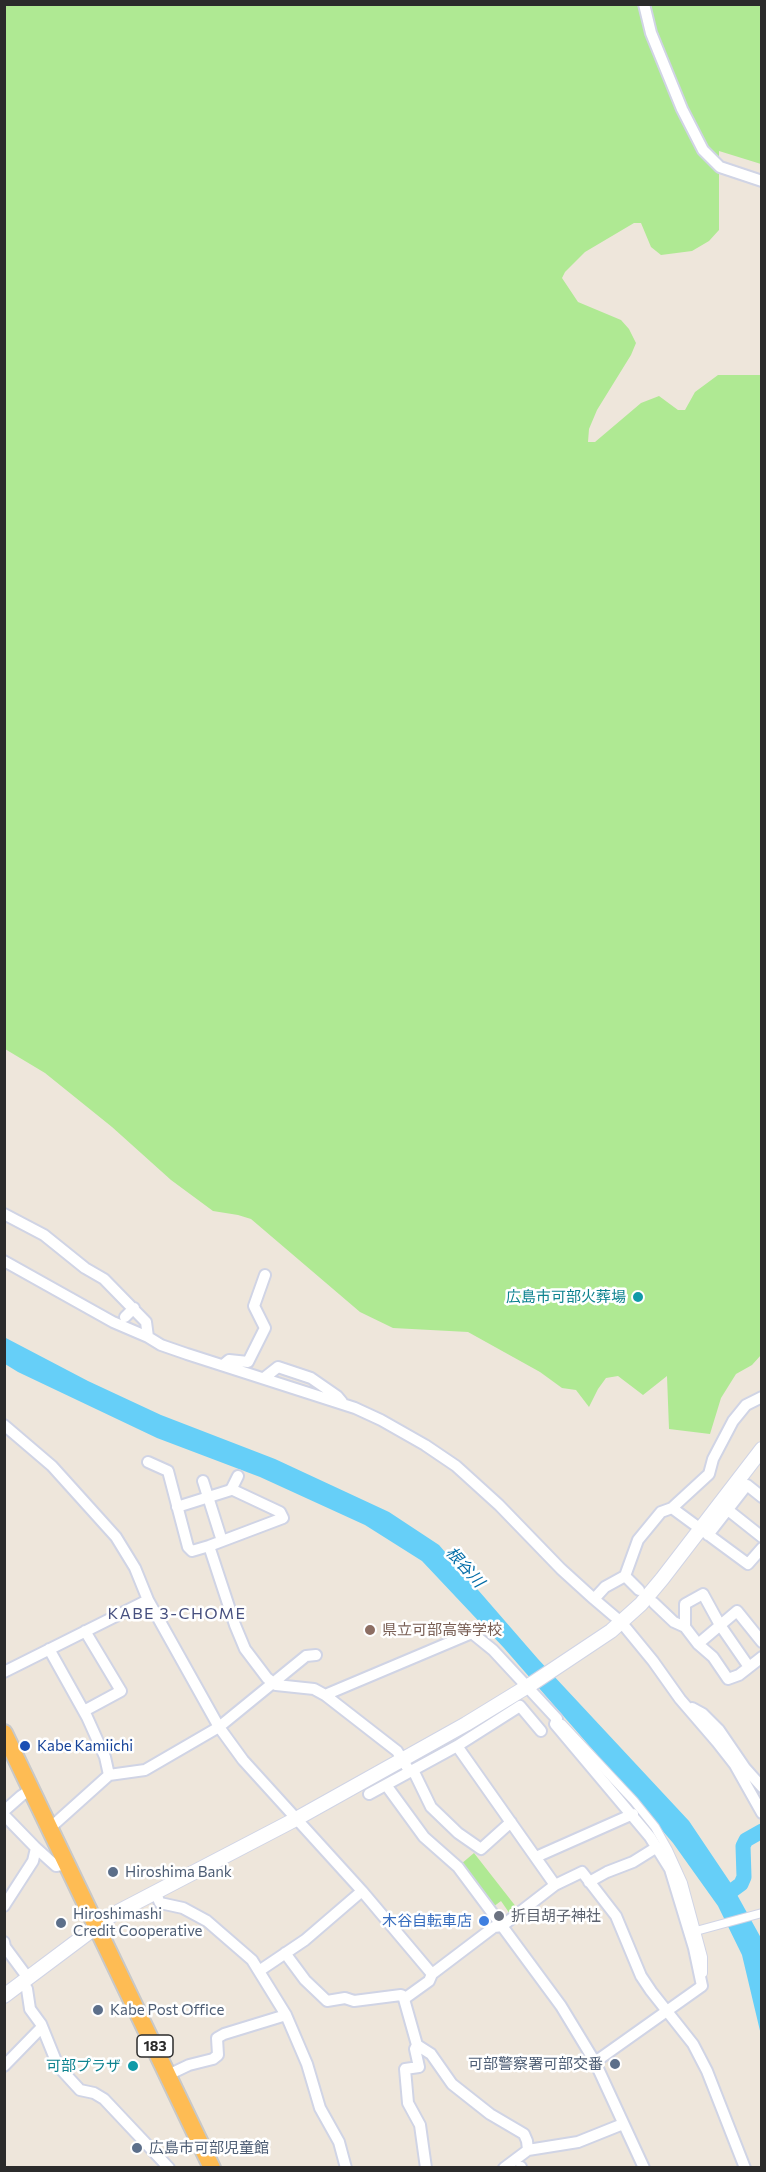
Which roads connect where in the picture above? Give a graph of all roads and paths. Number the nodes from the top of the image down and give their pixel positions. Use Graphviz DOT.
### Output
graph roads {
  1 [pos="644,4"];
  2 [pos="762,181"];
  3 [pos="4,1214"];
  4 [pos="4,1261"];
  5 [pos="265,1275"];
  6 [pos="134,1308"];
  7 [pos="125,1317"];
  8 [pos="148,1337"];
  9 [pos="223,1365"];
  10 [pos="762,1397"];
  11 [pos="4,1425"];
  12 [pos="762,1449"];
  13 [pos="148,1462"];
  14 [pos="238,1476"];
  15 [pos="203,1480"];
  16 [pos="231,1489"];
  17 [pos="208,1497"];
  18 [pos="762,1497"];
  19 [pos="177,1507"];
  20 [pos="672,1508"];
  21 [pos="728,1510"];
  22 [pos="705,1532"];
  23 [pos="762,1537"];
  24 [pos="222,1541"];
  25 [pos="209,1546"];
  26 [pos="762,1548"];
  27 [pos="625,1576"];
  28 [pos="639,1590"];
  29 [pos="594,1599"];
  30 [pos="148,1600"];
  31 [pos="654,1604"];
  32 [pos="720,1625"];
  33 [pos="616,1627"];
  34 [pos="685,1627"];
  35 [pos="86,1631"];
  36 [pos="762,1642"];
  37 [pos="698,1644"];
  38 [pos="49,1650"];
  39 [pos="316,1655"];
  40 [pos="762,1658"];
  41 [pos="749,1667"];
  42 [pos="4,1672"];
  43 [pos="273,1683"];
  44 [pos="530,1685"];
  45 [pos="325,1695"];
  46 [pos="680,1699"];
  47 [pos="84,1711"];
  48 [pos="556,1719"];
  49 [pos="219,1728"];
  50 [pos="541,1731"];
  51 [pos="4,1733"];
  52 [pos="457,1746"];
  53 [pos="403,1759"];
  54 [pos="411,1771"];
  55 [pos="109,1775"];
  56 [pos="386,1785"];
  57 [pos="762,1787"];
  58 [pos="32,1789"];
  59 [pos="369,1794"];
  60 [pos="4,1813"];
  61 [pos="762,1813"];
  62 [pos="633,1814"];
  63 [pos="296,1819"];
  64 [pos="511,1822"];
  65 [pos="50,1828"];
  66 [pos="657,1847"];
  67 [pos="36,1848"];
  68 [pos="536,1857"];
  69 [pos="67,1864"];
  70 [pos="589,1882"];
  71 [pos="555,1885"];
  72 [pos="362,1891"];
  73 [pos="155,1892"];
  74 [pos="4,1906"];
  75 [pos="762,1913"];
  76 [pos="97,1925"];
  77 [pos="502,1926"];
  78 [pos="700,1930"];
  79 [pos="4,1942"];
  80 [pos="285,1953"];
  81 [pos="259,1971"];
  82 [pos="432,1974"];
  83 [pos="25,1980"];
  84 [pos="702,1986"];
  85 [pos="4,1996"];
  86 [pos="405,1997"];
  87 [pos="666,2011"];
  88 [pos="286,2015"];
  89 [pos="42,2027"];
  90 [pos="417,2045"];
  91 [pos="595,2062"];
  92 [pos="4,2066"];
  93 [pos="168,2075"];
  94 [pos="623,2124"];
  95 [pos="528,2150"];
  96 [pos="520,2165"];
  97 [pos="169,2168"];
  98 [pos="212,2168"];
  99 [pos="346,2168"];
  100 [pos="426,2168"];
  101 [pos="504,2168"];
  102 [pos="644,2168"];
  103 [pos="745,2168"];
  1 -- 2 [label="street"];
  3 -- 6 [label="street"];
  4 -- 8 [label="street"];
  5 -- 9 [label="street"];
  6 -- 7 [label="street"];
  6 -- 8 [label="street"];
  8 -- 9 [label="street"];
  9 -- 29 [label="street"];
  10 -- 20 [label="street"];
  11 -- 30 [label="street"];
  12 -- 22 [label="street"];
  13 -- 19 [label="street"];
  14 -- 16 [label="street"];
  15 -- 17 [label="street"];
  16 -- 17 [label="street"];
  16 -- 24 [label="street"];
  17 -- 19 [label="street"];
  17 -- 24 [label="street"];
  18 -- 21 [label="street"];
  19 -- 25 [label="street"];
  20 -- 22 [label="street"];
  20 -- 27 [label="street"];
  21 -- 22 [label="street"];
  21 -- 23 [label="street"];
  22 -- 26 [label="street"];
  22 -- 33 [label="street"];
  24 -- 25 [label="street"];
  25 -- 43 [label="street"];
  27 -- 28 [label="street"];
  27 -- 29 [label="street"];
  29 -- 33 [label="street"];
  30 -- 35 [label="street"];
  30 -- 49 [label="street"];
  31 -- 34 [label="street"];
  32 -- 34 [label="street"];
  32 -- 36 [label="street"];
  32 -- 37 [label="street"];
  32 -- 41 [label="street"];
  33 -- 44 [label="street"];
  33 -- 46 [label="street"];
  34 -- 37 [label="street"];
  35 -- 38 [label="street"];
  35 -- 47 [label="street"];
  37 -- 41 [label="street"];
  38 -- 42 [label="street"];
  38 -- 47 [label="street"];
  39 -- 43 [label="street"];
  40 -- 41 [label="street"];
  43 -- 45 [label="street"];
  43 -- 49 [label="street"];
  44 -- 45 [label="street"];
  44 -- 48 [label="street"];
  44 -- 53 [label="street"];
  45 -- 53 [label="street"];
  46 -- 57 [label="street"];
  46 -- 61 [label="street"];
  47 -- 55 [label="street"];
  48 -- 62 [label="street"];
  48 -- 78 [label="street"];
  49 -- 55 [label="street"];
  49 -- 63 [label="street"];
  50 -- 52 [label="street"];
  51 -- 58 [label="highway, 183"];
  52 -- 54 [label="street"];
  52 -- 64 [label="street"];
  53 -- 54 [label="street"];
  53 -- 63 [label="street"];
  54 -- 56 [label="street"];
  54 -- 64 [label="street"];
  55 -- 65 [label="street"];
  56 -- 59 [label="street"];
  56 -- 77 [label="street"];
  58 -- 60 [label="street"];
  58 -- 65 [label="highway, 183"];
  60 -- 67 [label="street"];
  62 -- 66 [label="street"];
  62 -- 68 [label="street"];
  63 -- 72 [label="street"];
  63 -- 73 [label="street"];
  64 -- 68 [label="street"];
  65 -- 69 [label="highway, 183"];
  66 -- 70 [label="street"];
  66 -- 84 [label="street"];
  67 -- 69 [label="street"];
  67 -- 74 [label="street"];
  68 -- 71 [label="street"];
  69 -- 76 [label="highway, 183"];
  70 -- 71 [label="street"];
  70 -- 87 [label="street"];
  71 -- 77 [label="street"];
  72 -- 80 [label="street"];
  72 -- 82 [label="street"];
  73 -- 76 [label="street"];
  73 -- 81 [label="street"];
  75 -- 78 [label="street"];
  76 -- 83 [label="street"];
  76 -- 93 [label="highway, 183"];
  77 -- 82 [label="street"];
  77 -- 91 [label="street"];
  78 -- 84 [label="street"];
  79 -- 83 [label="street"];
  80 -- 81 [label="street"];
  80 -- 86 [label="street"];
  81 -- 88 [label="street"];
  82 -- 86 [label="street"];
  83 -- 85 [label="street"];
  83 -- 89 [label="street"];
  84 -- 87 [label="street"];
  86 -- 90 [label="street"];
  87 -- 91 [label="street"];
  87 -- 103 [label="street"];
  88 -- 93 [label="street"];
  88 -- 99 [label="street"];
  89 -- 92 [label="street"];
  89 -- 97 [label="street"];
  90 -- 95 [label="street"];
  90 -- 100 [label="street"];
  91 -- 94 [label="street"];
  93 -- 98 [label="highway, 183"];
  94 -- 95 [label="street"];
  94 -- 102 [label="street"];
  95 -- 96 [label="street"];
  96 -- 101 [label="street"];
}
